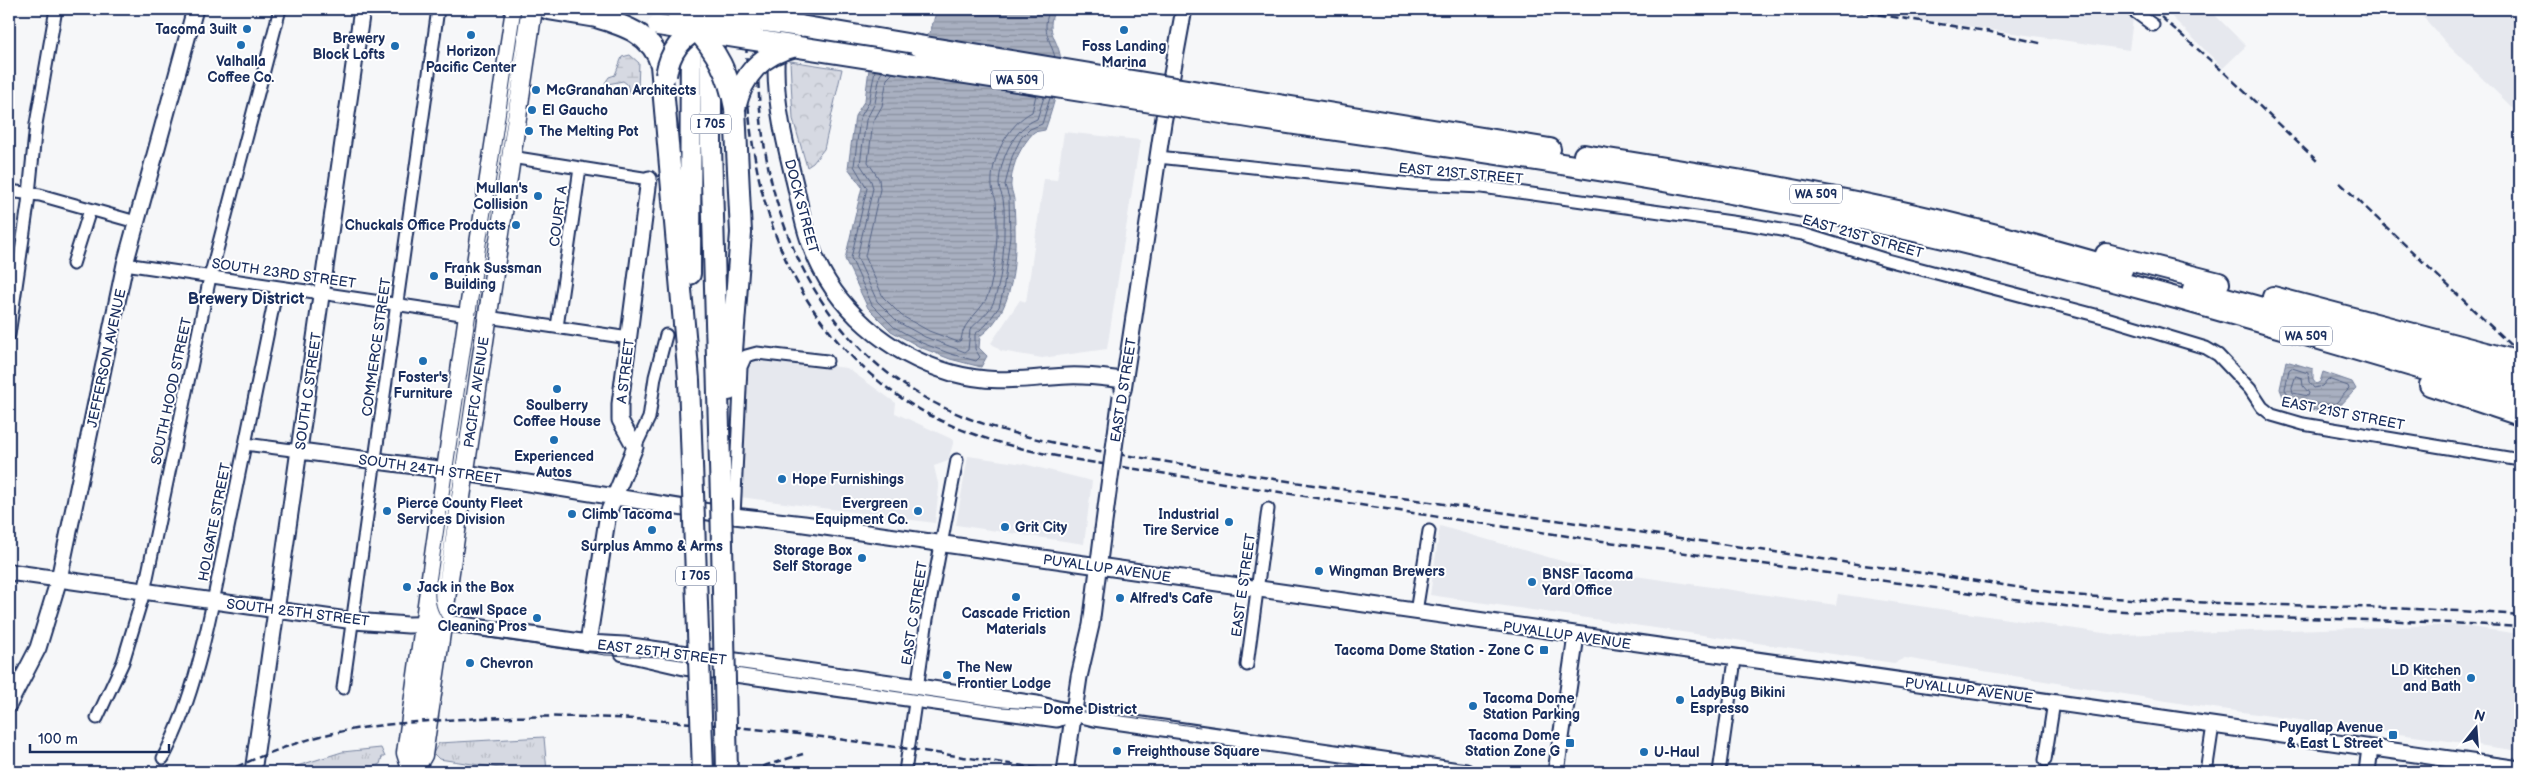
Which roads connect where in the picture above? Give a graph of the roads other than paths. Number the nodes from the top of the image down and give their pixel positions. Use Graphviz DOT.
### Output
graph roads {
  1 [pos="56,9"];
  2 [pos="195,9"];
  3 [pos="280,9"];
  4 [pos="362,9"];
  5 [pos="438,9"];
  6 [pos="515,9"];
  7 [pos="533,9"];
  8 [pos="548,9"];
  9 [pos="762,9"];
  10 [pos="781,9"];
  11 [pos="1184,9"];
  12 [pos="2132,9"];
  13 [pos="699,14"];
  14 [pos="596,17"];
  15 [pos="662,17"];
  16 [pos="2154,25"];
  17 [pos="800,36"];
  18 [pos="664,75"];
  19 [pos="1235,107"];
  20 [pos="735,108"];
  21 [pos="510,157"];
  22 [pos="1157,163"];
  23 [pos="580,168"];
  24 [pos="650,180"];
  25 [pos="9,191"];
  26 [pos="29,194"];
  27 [pos="90,210"];
  28 [pos="136,222"];
  29 [pos="683,242"];
  30 [pos="73,264"];
  31 [pos="125,264"];
  32 [pos="210,278"];
  33 [pos="277,287"];
  34 [pos="322,294"];
  35 [pos="397,304"];
  36 [pos="468,315"];
  37 [pos="486,317"];
  38 [pos="557,327"];
  39 [pos="9,334"];
  40 [pos="666,335"];
  41 [pos="629,338"];
  42 [pos="2382,348"];
  43 [pos="827,361"];
  44 [pos="2520,362"];
  45 [pos="2520,379"];
  46 [pos="1124,380"];
  47 [pos="2520,398"];
  48 [pos="2520,416"];
  49 [pos="244,444"];
  50 [pos="635,447"];
  51 [pos="300,451"];
  52 [pos="957,460"];
  53 [pos="2520,460"];
  54 [pos="376,461"];
  55 [pos="446,470"];
  56 [pos="464,473"];
  57 [pos="615,497"];
  58 [pos="721,499"];
  59 [pos="1268,509"];
  60 [pos="734,516"];
  61 [pos="1428,531"];
  62 [pos="941,544"];
  63 [pos="1098,567"];
  64 [pos="9,572"];
  65 [pos="59,579"];
  66 [pos="1257,590"];
  67 [pos="144,592"];
  68 [pos="213,602"];
  69 [pos="277,611"];
  70 [pos="1416,612"];
  71 [pos="354,620"];
  72 [pos="443,624"];
  73 [pos="424,625"];
  74 [pos="1576,636"];
  75 [pos="588,643"];
  76 [pos="1735,660"];
  77 [pos="1247,665"];
  78 [pos="343,688"];
  79 [pos="917,694"];
  80 [pos="2054,702"];
  81 [pos="9,704"];
  82 [pos="726,707"];
  83 [pos="1074,713"];
  84 [pos="97,718"];
  85 [pos="2213,725"];
  86 [pos="2370,748"];
  87 [pos="163,758"];
  88 [pos="2045,760"];
  89 [pos="2520,768"];
  90 [pos="253,772"];
  91 [pos="412,772"];
  92 [pos="703,772"];
  93 [pos="727,772"];
  94 [pos="732,772"];
  95 [pos="905,772"];
  96 [pos="1065,772"];
  97 [pos="1466,772"];
  98 [pos="1556,772"];
  99 [pos="1719,772"];
  100 [pos="2206,772"];
  101 [pos="2367,772"];
  1 -- 26 [label="street"];
  2 -- 28 [label="street, JEFFERSON AVENUE"];
  3 -- 32 [label="street, SOUTH HOOD STREET"];
  4 -- 34 [label="street, SOUTH C STREET"];
  5 -- 35 [label="street, COMMERCE STREET"];
  6 -- 36 [label="main road, PACIFIC AVENUE"];
  7 -- 21 [label="main road, PACIFIC AVENUE"];
  8 -- 14 [label="highway, WA 509"];
  9 -- 17 [label="highway, bridge"];
  10 -- 46 [label="street, DOCK STREET"];
  11 -- 22 [label="street, EAST D STREET"];
  12 -- 16 [label="street"];
  13 -- 15 [label="highway, WA 509, bridge"];
  13 -- 17 [label="highway, WA 509, bridge"];
  13 -- 18 [label="highway, bridge"];
  13 -- 20 [label="highway, bridge"];
  13 -- 29 [label="highway, I 705"];
  13 -- 58 [label="highway, I 705"];
  14 -- 15 [label="highway, WA 509"];
  14 -- 18 [label="highway"];
  17 -- 19 [label="highway, WA 509, bridge"];
  17 -- 20 [label="highway, bridge"];
  18 -- 29 [label="highway"];
  19 -- 42 [label="highway, WA 509"];
  19 -- 42 [label="highway, WA 509"];
  20 -- 58 [label="highway"];
  21 -- 23 [label="street"];
  21 -- 37 [label="main road, PACIFIC AVENUE"];
  22 -- 46 [label="street, EAST D STREET"];
  22 -- 53 [label="street, EAST 21ST STREET"];
  23 -- 24 [label="street"];
  23 -- 38 [label="street, COURT A"];
  24 -- 41 [label="street, A STREET"];
  25 -- 26 [label="street"];
  26 -- 27 [label="street"];
  26 -- 39 [label="street"];
  27 -- 28 [label="street"];
  27 -- 30 [label="street"];
  28 -- 31 [label="street, JEFFERSON AVENUE"];
  29 -- 92 [label="highway, I 705, bridge"];
  31 -- 32 [label="street, SOUTH 23RD STREET"];
  31 -- 65 [label="street, JEFFERSON AVENUE"];
  32 -- 33 [label="street, SOUTH 23RD STREET"];
  32 -- 67 [label="street, SOUTH HOOD STREET"];
  33 -- 34 [label="street, SOUTH 23RD STREET"];
  33 -- 49 [label="street, HOLGATE STREET"];
  34 -- 35 [label="street, SOUTH 23RD STREET"];
  34 -- 51 [label="street, SOUTH C STREET"];
  35 -- 36 [label="street, SOUTH 23RD STREET"];
  35 -- 54 [label="street, COMMERCE STREET"];
  36 -- 55 [label="main road, PACIFIC AVENUE"];
  37 -- 38 [label="street"];
  37 -- 56 [label="main road, PACIFIC AVENUE"];
  38 -- 41 [label="street"];
  40 -- 50 [label="street"];
  41 -- 50 [label="street, A STREET"];
  42 -- 44 [label="highway"];
  42 -- 45 [label="highway"];
  42 -- 47 [label="highway"];
  42 -- 48 [label="highway"];
  43 -- 60 [label="street"];
  46 -- 63 [label="street, EAST D STREET, bridge"];
  49 -- 51 [label="street, SOUTH 24TH STREET"];
  49 -- 68 [label="street, HOLGATE STREET"];
  50 -- 57 [label="street"];
  51 -- 54 [label="street, SOUTH 24TH STREET"];
  51 -- 69 [label="street, SOUTH C STREET"];
  52 -- 62 [label="street, EAST C STREET"];
  54 -- 55 [label="street, SOUTH 24TH STREET"];
  54 -- 71 [label="street, COMMERCE STREET"];
  55 -- 56 [label="street, SOUTH 24TH STREET"];
  55 -- 73 [label="main road, PACIFIC AVENUE"];
  56 -- 57 [label="street, SOUTH 24TH STREET"];
  56 -- 72 [label="main road, PACIFIC AVENUE"];
  57 -- 60 [label="street, PUYALLUP AVENUE"];
  57 -- 75 [label="street"];
  58 -- 82 [label="highway, I 705, bridge"];
  59 -- 66 [label="street, EAST E STREET"];
  60 -- 62 [label="street, PUYALLUP AVENUE"];
  61 -- 70 [label="street"];
  62 -- 63 [label="street, PUYALLUP AVENUE"];
  62 -- 79 [label="street, EAST C STREET"];
  63 -- 66 [label="street, PUYALLUP AVENUE"];
  63 -- 83 [label="street, EAST D STREET"];
  64 -- 65 [label="street, SOUTH 25TH STREET"];
  65 -- 67 [label="street, SOUTH 25TH STREET"];
  65 -- 81 [label="street, JEFFERSON AVENUE"];
  66 -- 70 [label="street, PUYALLUP AVENUE"];
  66 -- 77 [label="street, EAST E STREET"];
  67 -- 68 [label="street, SOUTH 25TH STREET"];
  67 -- 84 [label="street, SOUTH HOOD STREET"];
  68 -- 69 [label="street, SOUTH 25TH STREET"];
  68 -- 87 [label="street, HOLGATE STREET"];
  69 -- 71 [label="street, SOUTH 25TH STREET"];
  69 -- 90 [label="street, SOUTH C STREET"];
  70 -- 74 [label="street, PUYALLUP AVENUE"];
  71 -- 73 [label="street, SOUTH 25TH STREET"];
  71 -- 78 [label="street, COMMERCE STREET"];
  72 -- 73 [label="street, SOUTH 25TH STREET"];
  72 -- 75 [label="street, SOUTH 25TH STREET"];
  72 -- 91 [label="main road, PACIFIC AVENUE"];
  73 -- 91 [label="main road, PACIFIC AVENUE"];
  74 -- 76 [label="street, PUYALLUP AVENUE"];
  74 -- 98 [label="street"];
  75 -- 79 [label="street, EAST 25TH STREET"];
  76 -- 80 [label="street, PUYALLUP AVENUE"];
  76 -- 99 [label="street"];
  79 -- 83 [label="street, EAST 25TH STREET"];
  79 -- 95 [label="street, EAST C STREET"];
  80 -- 85 [label="street, PUYALLUP AVENUE"];
  80 -- 88 [label="street"];
  82 -- 93 [label="highway, bridge"];
  82 -- 94 [label="highway, I 705, bridge"];
  83 -- 96 [label="street, EAST D STREET"];
  83 -- 97 [label="street, EAST 25TH STREET"];
  85 -- 86 [label="street, PUYALLUP AVENUE"];
  85 -- 100 [label="street"];
  86 -- 89 [label="street, PUYALLUP AVENUE"];
  86 -- 101 [label="street"];
}
